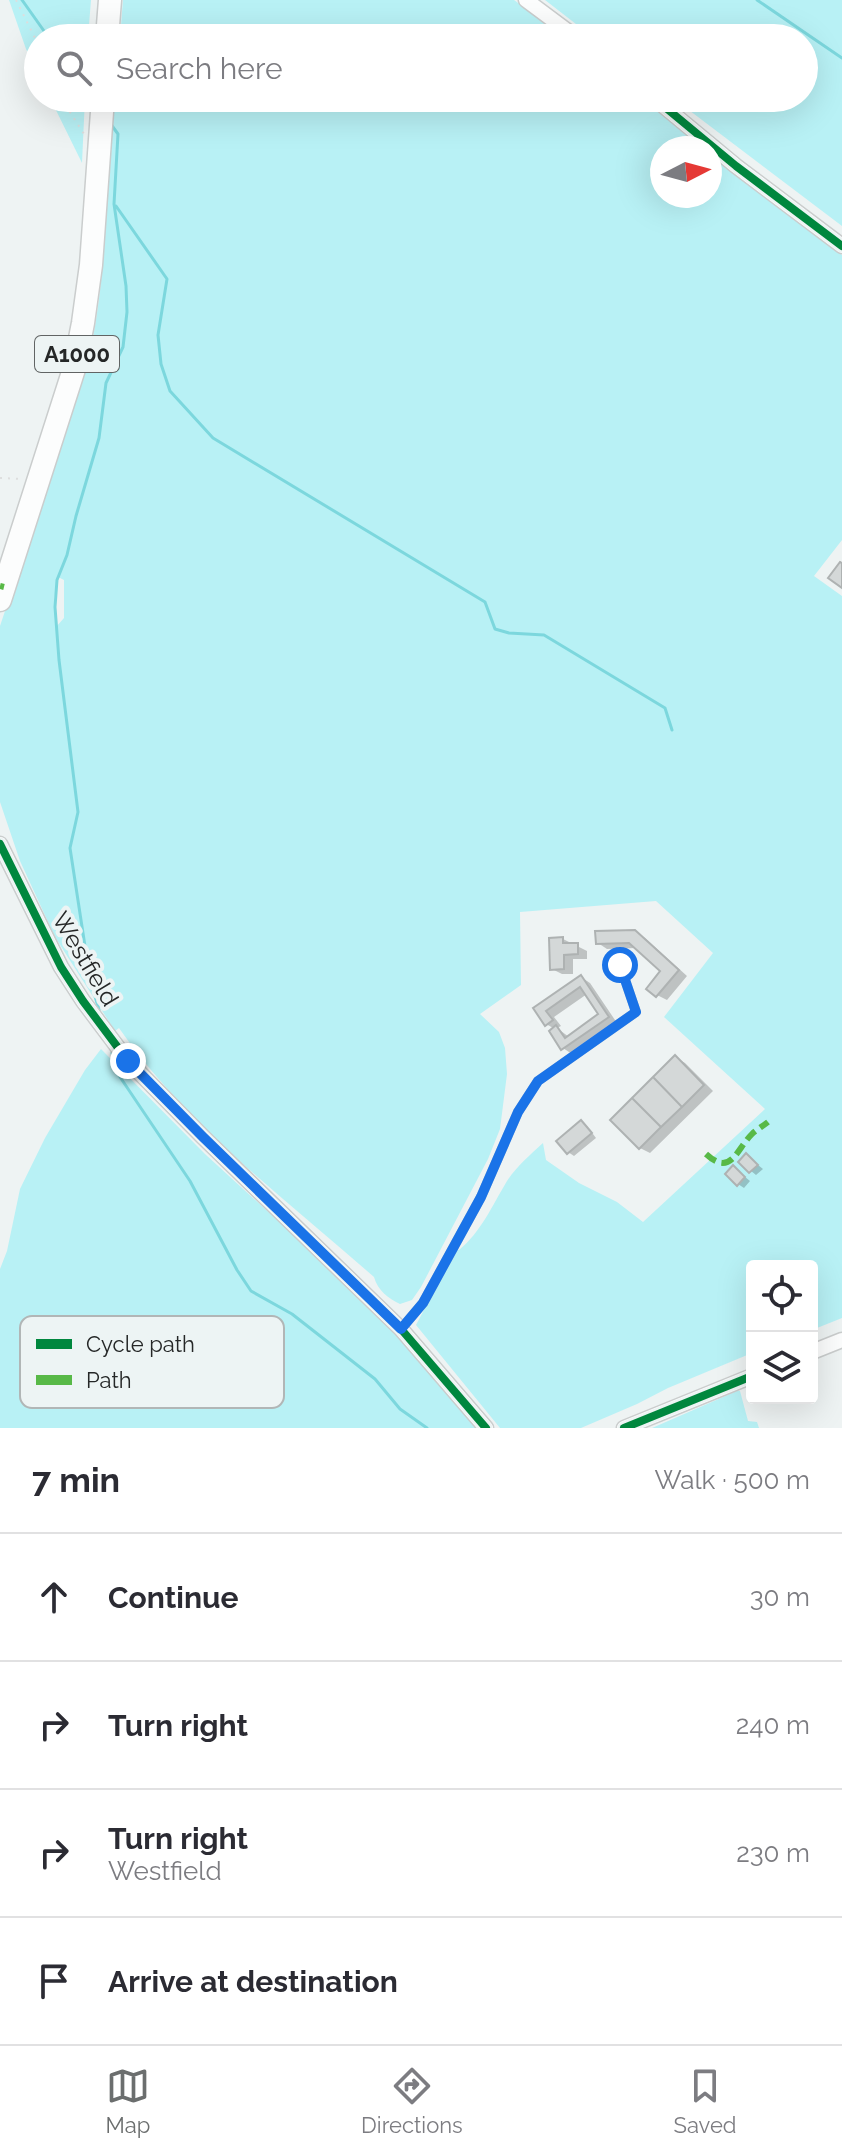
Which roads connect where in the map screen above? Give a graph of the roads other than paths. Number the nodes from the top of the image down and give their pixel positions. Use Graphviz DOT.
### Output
graph roads {
  1 [pos="110,0"];
  2 [pos="526,0"];
  3 [pos="108,24"];
  4 [pos="558,24"];
  5 [pos="102,112"];
  6 [pos="671,112"];
  7 [pos="842,246"];
  8 [pos="0,600"];
  9 [pos="0,844"];
  10 [pos="620,965"];
  11 [pos="401,1329"];
  12 [pos="842,1340"];
  13 [pos="818,1350"];
  14 [pos="746,1378"];
  15 [pos="486,1428"];
  16 [pos="624,1428"];
  1 -- 3 [label="main road"];
  2 -- 4 [label="street"];
  5 -- 8 [label="main road, A1000"];
  6 -- 7 [label="street"];
  9 -- 11 [label="street, Westfield"];
  10 -- 11 [label="lane"];
  11 -- 15 [label="street, Westfield"];
  12 -- 13 [label="street"];
  14 -- 16 [label="street"];
}
